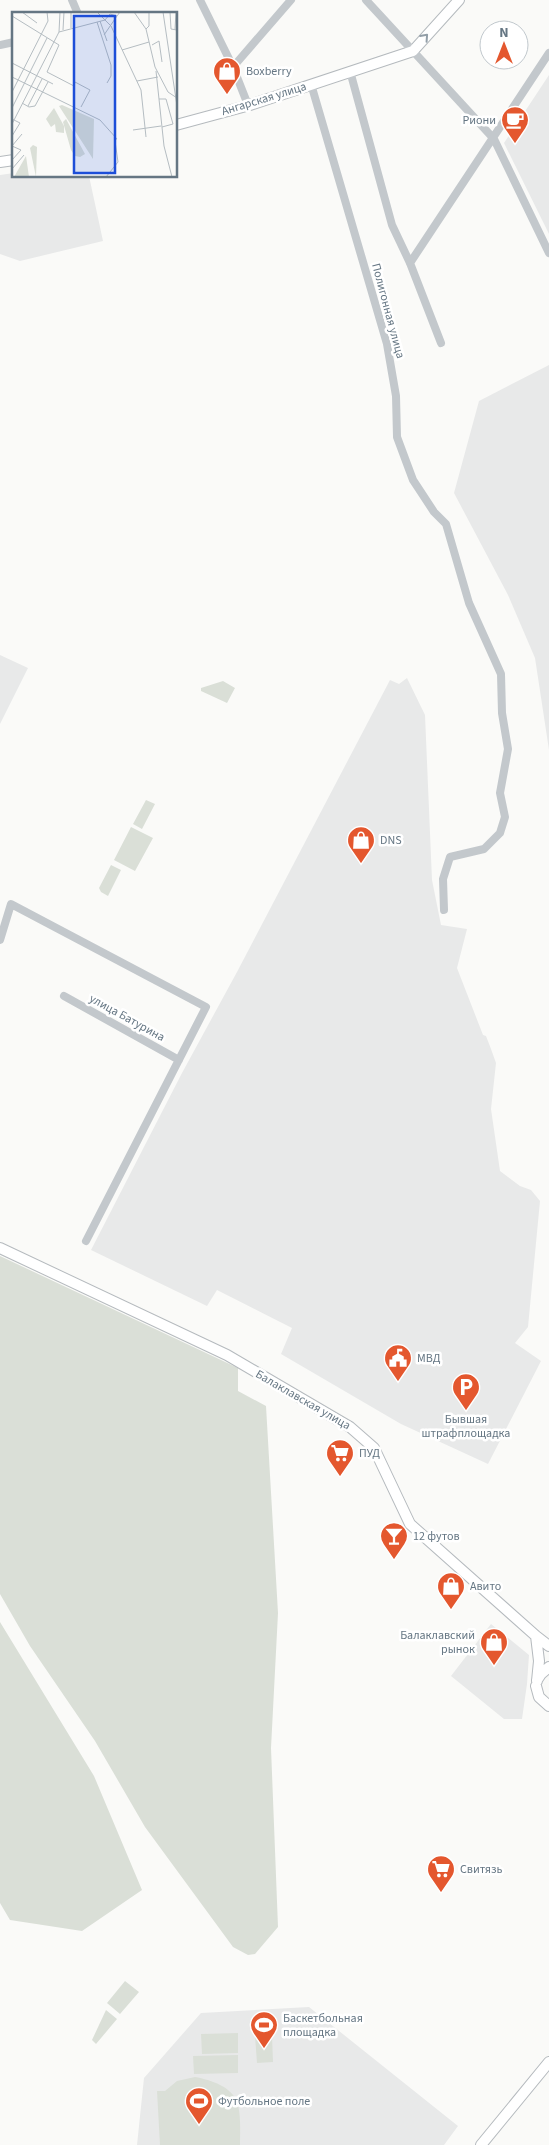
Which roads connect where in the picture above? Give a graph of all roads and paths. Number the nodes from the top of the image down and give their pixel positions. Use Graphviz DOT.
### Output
graph roads {
  1 [pos="72,0"];
  2 [pos="200,0"];
  3 [pos="291,0"];
  4 [pos="366,0"];
  5 [pos="458,0"];
  6 [pos="77,12"];
  7 [pos="413,51"];
  8 [pos="549,53"];
  9 [pos="233,67"];
  10 [pos="350,71"];
  11 [pos="311,84"];
  12 [pos="248,105"];
  13 [pos="178,124"];
  14 [pos="494,139"];
  15 [pos="549,253"];
  16 [pos="410,263"];
  17 [pos="441,343"];
  18 [pos="444,910"];
  19 [pos="0,940"];
  20 [pos="64,996"];
  21 [pos="179,1060"];
  22 [pos="86,1241"];
  23 [pos="0,1248"];
  24 [pos="536,1636"];
  25 [pos="549,1646"];
  26 [pos="549,1667"];
  27 [pos="537,1684"];
  28 [pos="549,1706"];
  29 [pos="549,2062"];
  30 [pos="481,2145"];
  1 -- 6 [label="street"];
  2 -- 9 [label="street"];
  3 -- 9 [label="street"];
  4 -- 7 [label="street"];
  7 -- 5 [label="main road, one-way"];
  7 -- 10 [label="main road, Ангарская улица"];
  7 -- 14 [label="street"];
  8 -- 14 [label="street"];
  9 -- 12 [label="street"];
  10 -- 11 [label="main road, Ангарская улица"];
  10 -- 16 [label="street"];
  11 -- 12 [label="main road, Ангарская улица"];
  11 -- 18 [label="street, Полигонная улица"];
  12 -- 13 [label="main road, Ангарская улица"];
  14 -- 15 [label="street"];
  14 -- 16 [label="street"];
  16 -- 17 [label="street"];
  19 -- 21 [label="street"];
  20 -- 21 [label="street, улица Батурина"];
  21 -- 22 [label="street"];
  23 -- 24 [label="main road, Балаклавская улица"];
  24 -- 25 [label="main road, Балаклавская улица"];
  24 -- 27 [label="main road"];
  26 -- 27 [label="main road"];
  27 -- 28 [label="main road"];
  29 -- 30 [label="main road"];
}
